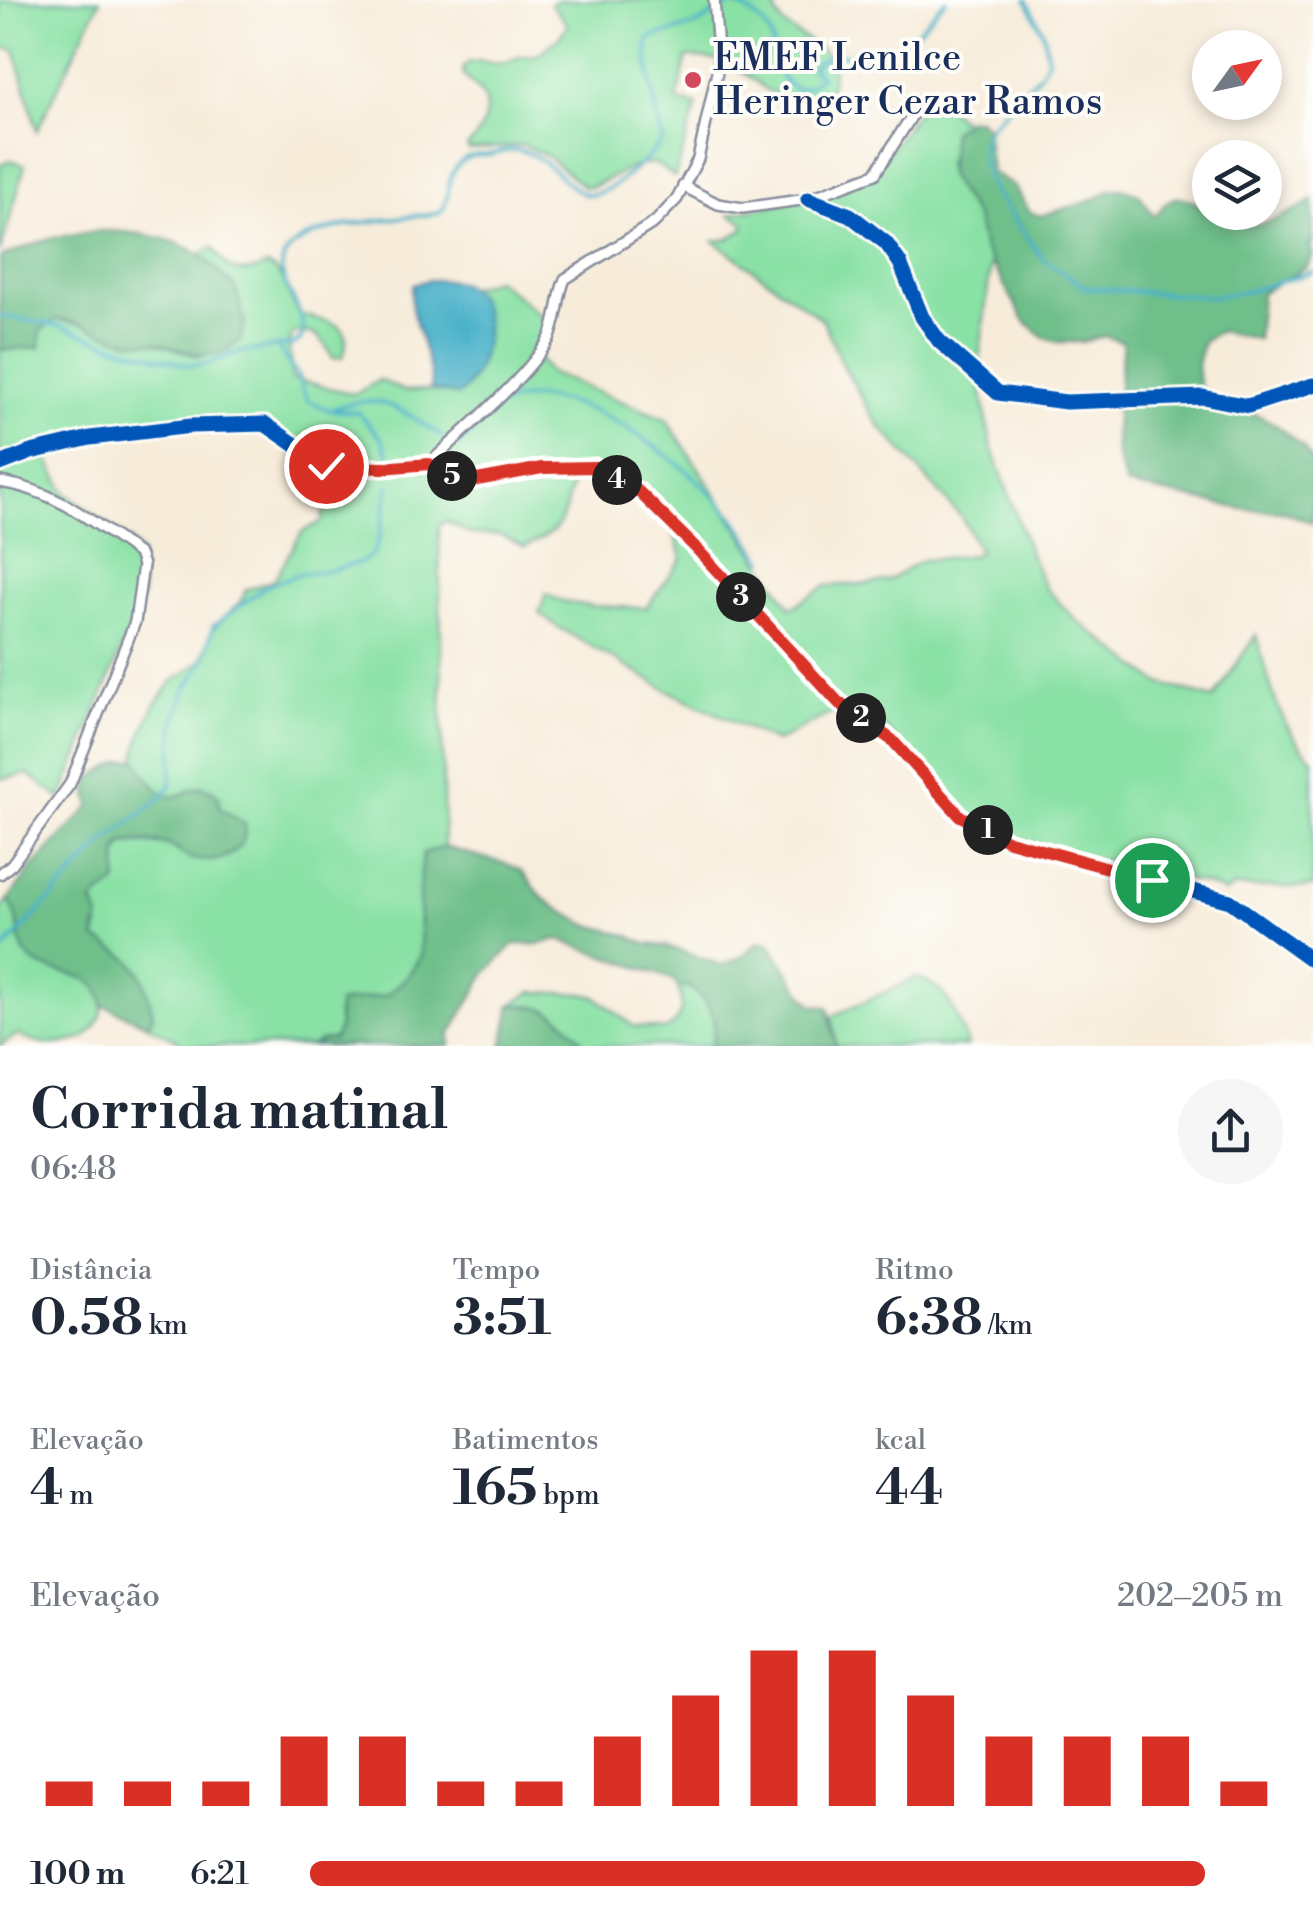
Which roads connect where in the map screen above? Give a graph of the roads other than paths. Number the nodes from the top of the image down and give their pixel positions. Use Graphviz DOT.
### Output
graph roads {
  1 [pos="714,3"];
  2 [pos="921,101"];
  3 [pos="684,186"];
  4 [pos="808,200"];
  5 [pos="1313,385"];
  6 [pos="0,464"];
  7 [pos="429,464"];
  8 [pos="0,482"];
  9 [pos="0,874"];
  10 [pos="1313,961"];
  1 -- 3 [label="street"];
  2 -- 4 [label="street"];
  3 -- 4 [label="street"];
  3 -- 7 [label="street"];
  4 -- 5 [label="street"];
  6 -- 7 [label="street"];
  7 -- 10 [label="street"];
  8 -- 9 [label="street"];
}
